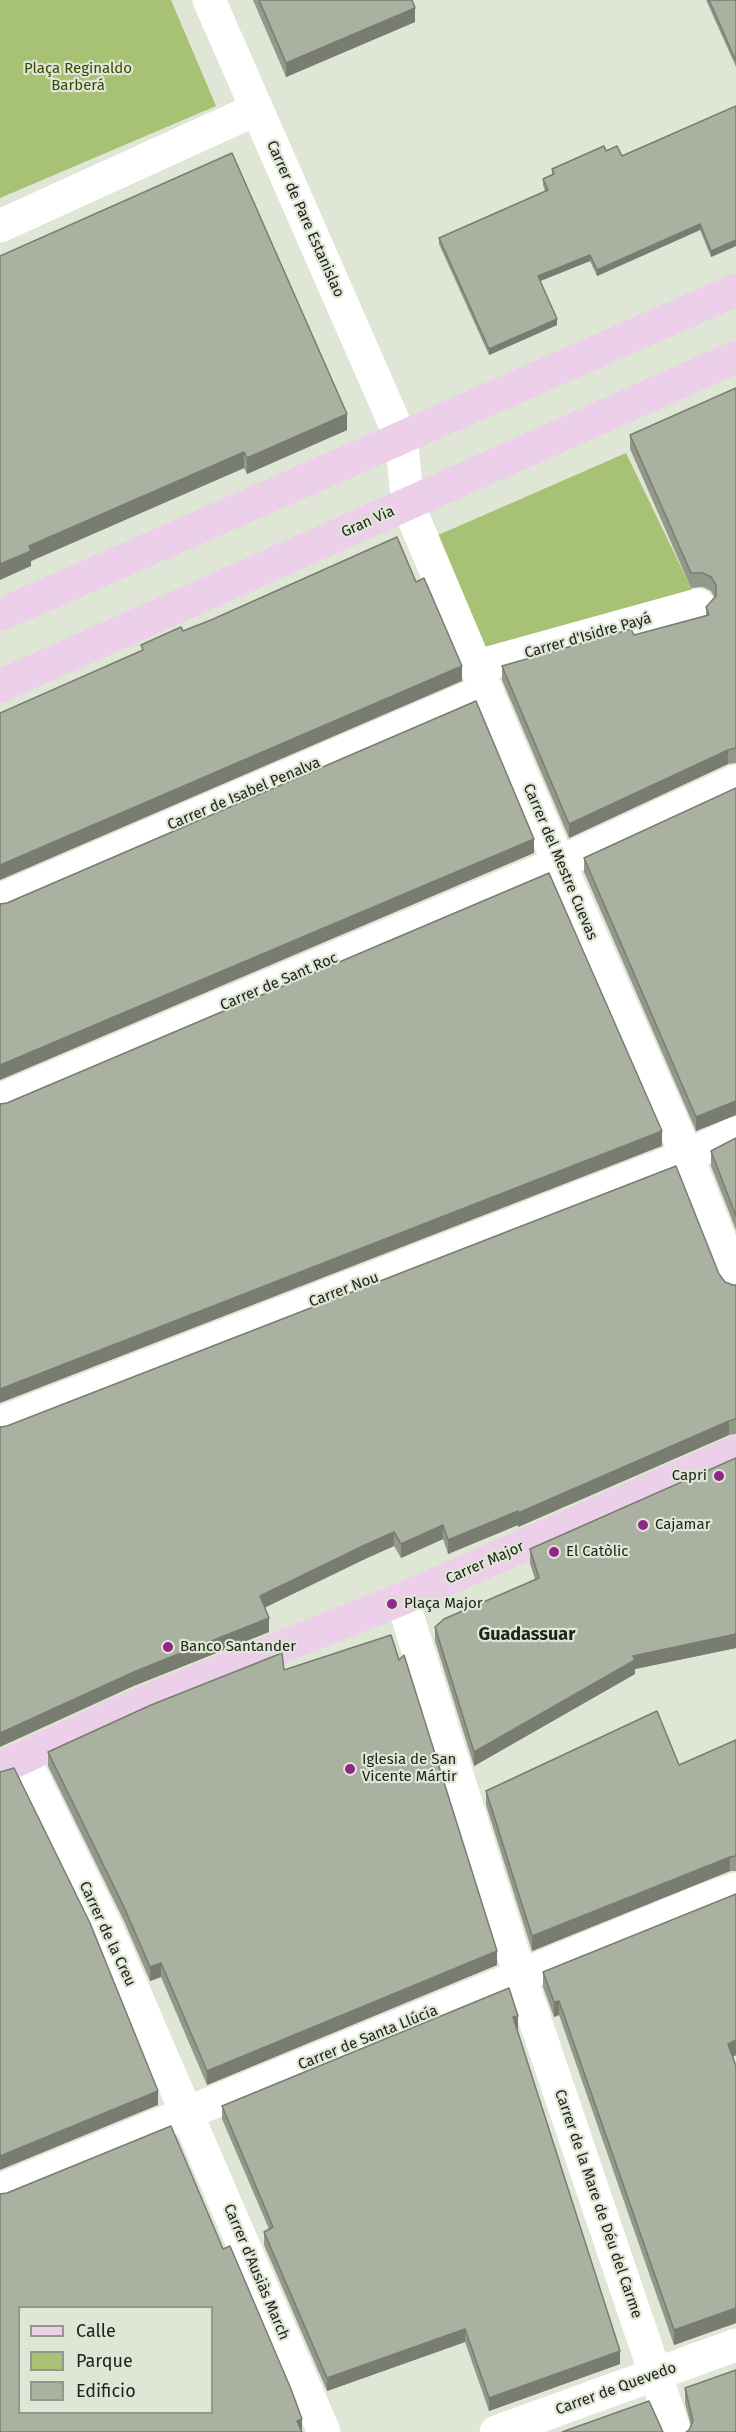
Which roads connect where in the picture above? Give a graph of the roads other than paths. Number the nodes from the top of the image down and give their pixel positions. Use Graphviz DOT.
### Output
graph roads {
  1 [pos="208,0"];
  2 [pos="257,109"];
  3 [pos="0,226"];
  4 [pos="736,290"];
  5 [pos="736,357"];
  6 [pos="401,438"];
  7 [pos="408,505"];
  8 [pos="698,605"];
  9 [pos="0,615"];
  10 [pos="483,678"];
  11 [pos="0,686"];
  12 [pos="736,781"];
  13 [pos="559,863"];
  14 [pos="0,900"];
  15 [pos="0,1100"];
  16 [pos="736,1133"];
  17 [pos="687,1156"];
  18 [pos="736,1281"];
  19 [pos="0,1423"];
  20 [pos="736,1452"];
  21 [pos="402,1599"];
  22 [pos="12,1762"];
  23 [pos="736,1889"];
  24 [pos="520,1976"];
  25 [pos="188,2112"];
  26 [pos="0,2190"];
  27 [pos="736,2344"];
  28 [pos="656,2375"];
  29 [pos="324,2432"];
  30 [pos="496,2432"];
  31 [pos="675,2432"];
  1 -- 2 [label="street, Carrer de Pare Estanislao"];
  2 -- 3 [label="street"];
  2 -- 6 [label="street, Carrer de Pare Estanislao"];
  4 -- 6 [label="street"];
  5 -- 7 [label="street, Gran Via"];
  6 -- 7 [label="street, Carrer del Mestre Cuevas"];
  6 -- 9 [label="street"];
  7 -- 10 [label="street, Carrer del Mestre Cuevas"];
  7 -- 11 [label="street, Gran Via"];
  8 -- 10 [label="street, Carrer d'Isidre Payá"];
  10 -- 13 [label="street, Carrer del Mestre Cuevas"];
  10 -- 14 [label="street, Carrer de Isabel Penalva"];
  12 -- 13 [label="street, Carrer de Sant Roc"];
  13 -- 15 [label="street, Carrer de Sant Roc"];
  13 -- 17 [label="street, Carrer del Mestre Cuevas"];
  16 -- 17 [label="street, Carrer Nou"];
  17 -- 18 [label="street, Carrer del Mestre Cuevas"];
  17 -- 19 [label="street, Carrer Nou"];
  20 -- 21 [label="street, Carrer Major"];
  21 -- 22 [label="street, Carrer Major"];
  21 -- 24 [label="street, Carrer de la Mare de Déu del Carme"];
  22 -- 25 [label="street, Carrer de la Creu"];
  23 -- 24 [label="street, Carrer de Santa Llúcía"];
  24 -- 25 [label="street, Carrer de Santa Llúcía"];
  24 -- 28 [label="street, Carrer de la Mare de Déu del Carme"];
  25 -- 26 [label="street, Carrer de Santa Llúcía"];
  25 -- 29 [label="street, Carrer d'Ausiàs March"];
  27 -- 28 [label="street, Carrer de Quevedo"];
  28 -- 30 [label="street, Carrer de Quevedo"];
  28 -- 31 [label="street, Carrer de la Mare de Déu del Carme"];
}
